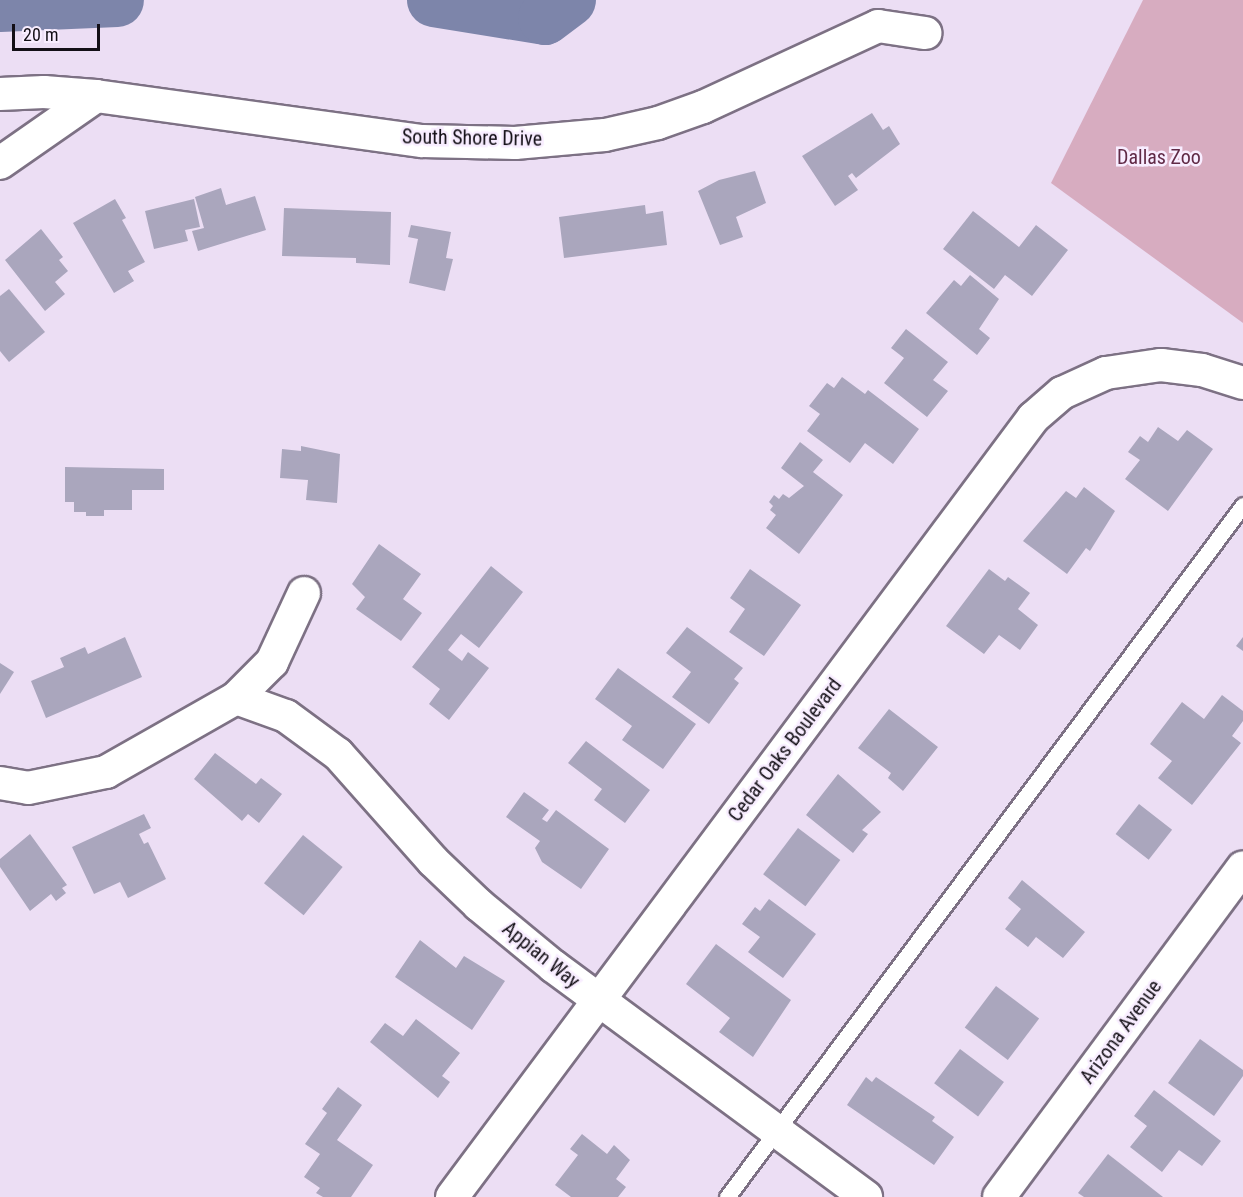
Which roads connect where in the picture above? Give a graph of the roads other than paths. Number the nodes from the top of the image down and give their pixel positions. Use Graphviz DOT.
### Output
graph roads {
  1 [pos="925,33"];
  2 [pos="0,94"];
  3 [pos="96,96"];
  4 [pos="1,157"];
  5 [pos="1243,383"];
  6 [pos="1243,505"];
  7 [pos="304,592"];
  8 [pos="236,698"];
  9 [pos="0,783"];
  10 [pos="1243,867"];
  11 [pos="598,1000"];
  12 [pos="776,1130"];
  13 [pos="452,1197"];
  14 [pos="727,1197"];
  15 [pos="866,1197"];
  16 [pos="999,1197"];
  1 -- 3 [label="street, South Shore Drive"];
  2 -- 3 [label="street, South Shore Drive"];
  3 -- 4 [label="street"];
  5 -- 11 [label="street, Cedar Oaks Boulevard"];
  6 -- 12 [label="lane"];
  7 -- 8 [label="street"];
  8 -- 9 [label="street"];
  8 -- 11 [label="street, Appian Way"];
  10 -- 16 [label="street, Arizona Avenue"];
  11 -- 12 [label="street, Appian Way"];
  11 -- 13 [label="street, Cedar Oaks Boulevard"];
  12 -- 14 [label="lane"];
  12 -- 15 [label="street, Appian Way"];
}
